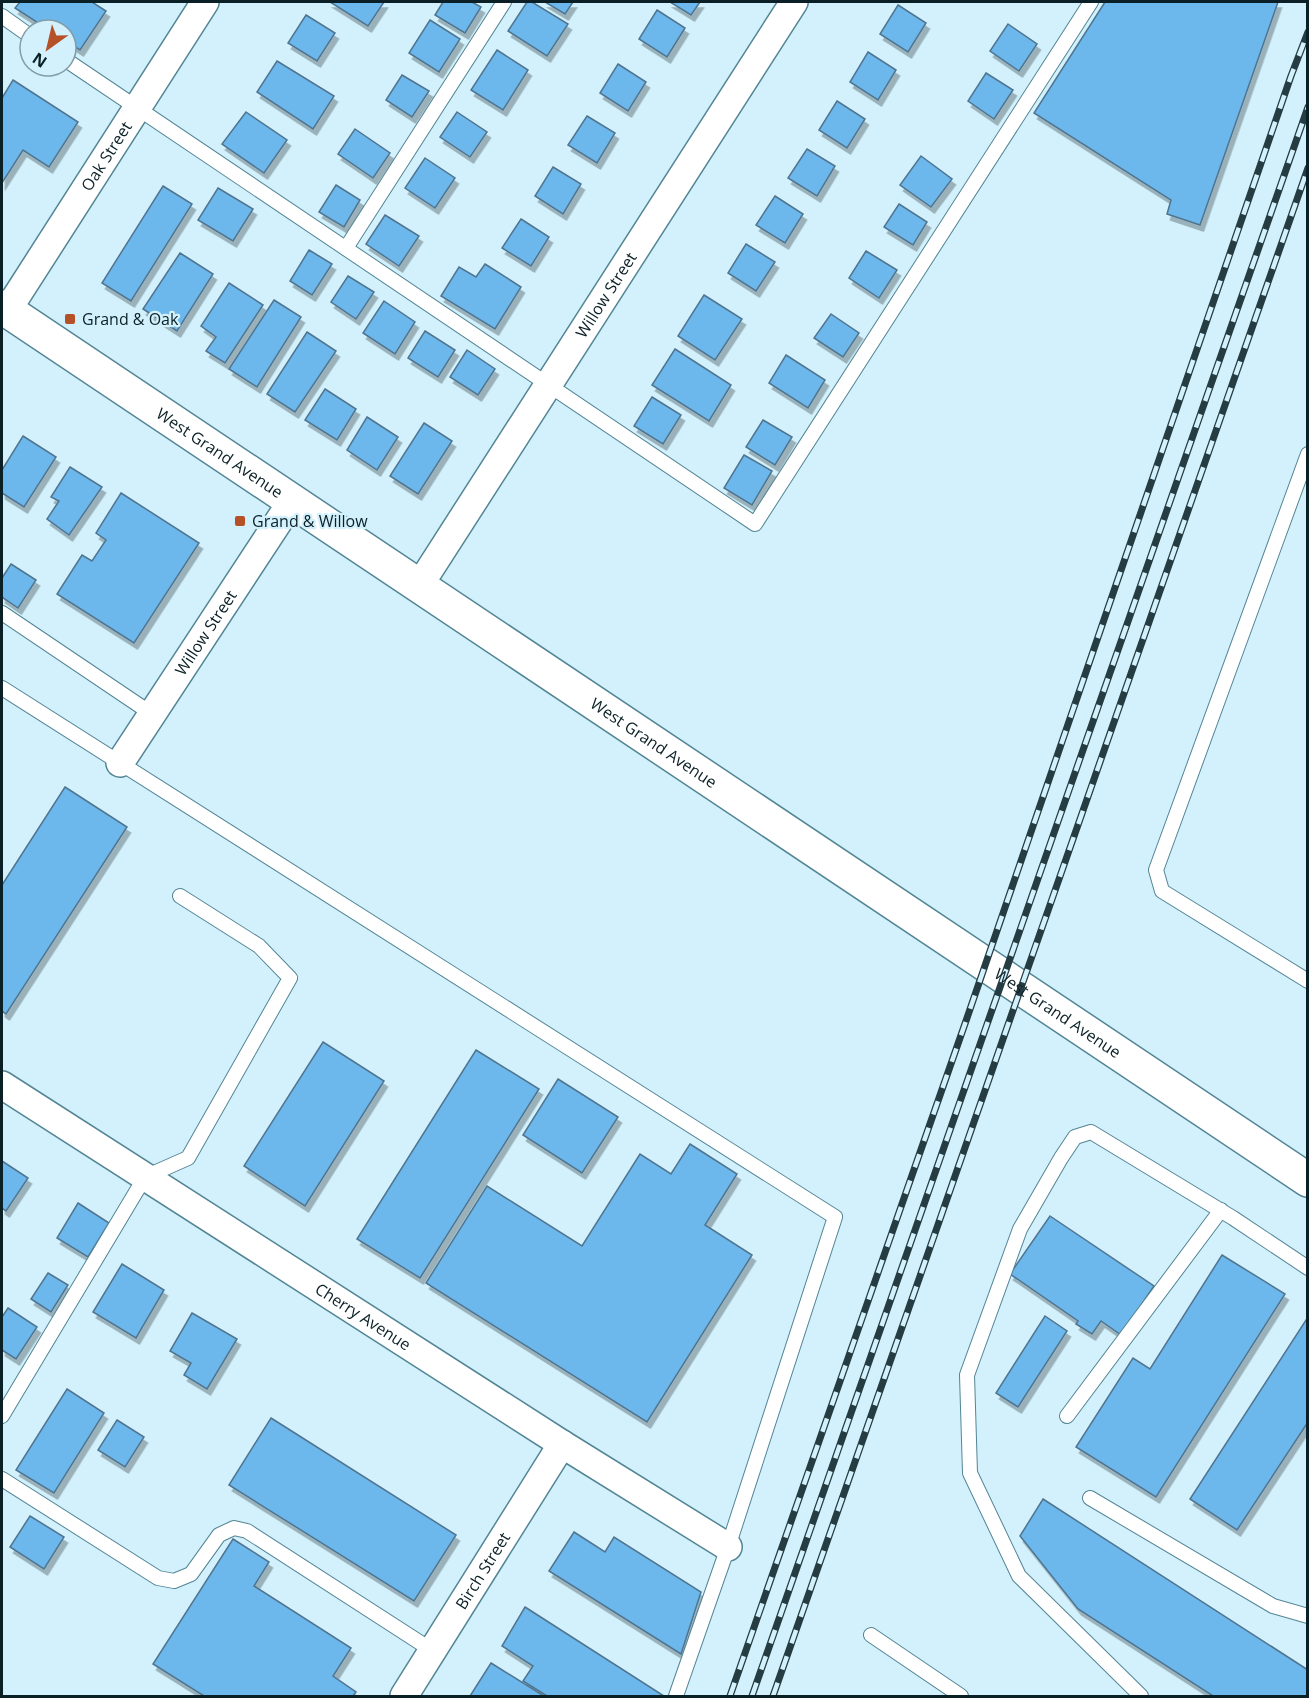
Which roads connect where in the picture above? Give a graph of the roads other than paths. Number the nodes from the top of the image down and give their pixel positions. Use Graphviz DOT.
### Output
graph roads {
  1 [pos="205,2"];
  2 [pos="504,2"];
  3 [pos="794,2"];
  4 [pos="1091,2"];
  5 [pos="2,16"];
  6 [pos="18,27"];
  7 [pos="78,68"];
  8 [pos="137,108"];
  9 [pos="346,248"];
  10 [pos="4,309"];
  11 [pos="548,385"];
  12 [pos="1308,454"];
  13 [pos="292,501"];
  14 [pos="419,586"];
  15 [pos="2,613"];
  16 [pos="2,688"];
  17 [pos="152,714"];
  18 [pos="120,764"];
  19 [pos="180,896"];
  20 [pos="1308,981"];
  21 [pos="2,1085"];
  22 [pos="146,1177"];
  23 [pos="1308,1180"];
  24 [pos="1221,1210"];
  25 [pos="1308,1268"];
  26 [pos="2,1416"];
  27 [pos="1066,1416"];
  28 [pos="562,1444"];
  29 [pos="2,1479"];
  30 [pos="1090,1498"];
  31 [pos="728,1547"];
  32 [pos="1308,1616"];
  33 [pos="871,1635"];
  34 [pos="433,1651"];
  35 [pos="404,1696"];
  36 [pos="676,1696"];
  37 [pos="961,1696"];
  38 [pos="1141,1696"];
  1 -- 8 [label="street, Oak Street"];
  2 -- 9 [label="lane"];
  3 -- 11 [label="street, Willow Street"];
  4 -- 11 [label="lane"];
  5 -- 6 [label="lane"];
  7 -- 8 [label="lane"];
  8 -- 9 [label="lane"];
  8 -- 10 [label="street, Oak Street"];
  9 -- 11 [label="lane"];
  10 -- 13 [label="main road, West Grand Avenue"];
  11 -- 14 [label="street, Willow Street"];
  12 -- 20 [label="lane"];
  13 -- 14 [label="main road, West Grand Avenue"];
  13 -- 17 [label="street, Willow Street"];
  14 -- 23 [label="main road, West Grand Avenue"];
  15 -- 17 [label="lane"];
  16 -- 18 [label="lane"];
  17 -- 18 [label="street, Willow Street"];
  18 -- 31 [label="lane"];
  19 -- 22 [label="lane"];
  21 -- 22 [label="street, Cherry Avenue"];
  22 -- 26 [label="lane"];
  22 -- 28 [label="street, Cherry Avenue"];
  24 -- 25 [label="lane"];
  24 -- 27 [label="lane"];
  24 -- 38 [label="lane"];
  28 -- 31 [label="street, Cherry Avenue"];
  28 -- 34 [label="street, Birch Street"];
  29 -- 34 [label="lane"];
  30 -- 32 [label="lane"];
  31 -- 36 [label="lane"];
  33 -- 37 [label="lane"];
  34 -- 35 [label="street, Birch Street"];
}
